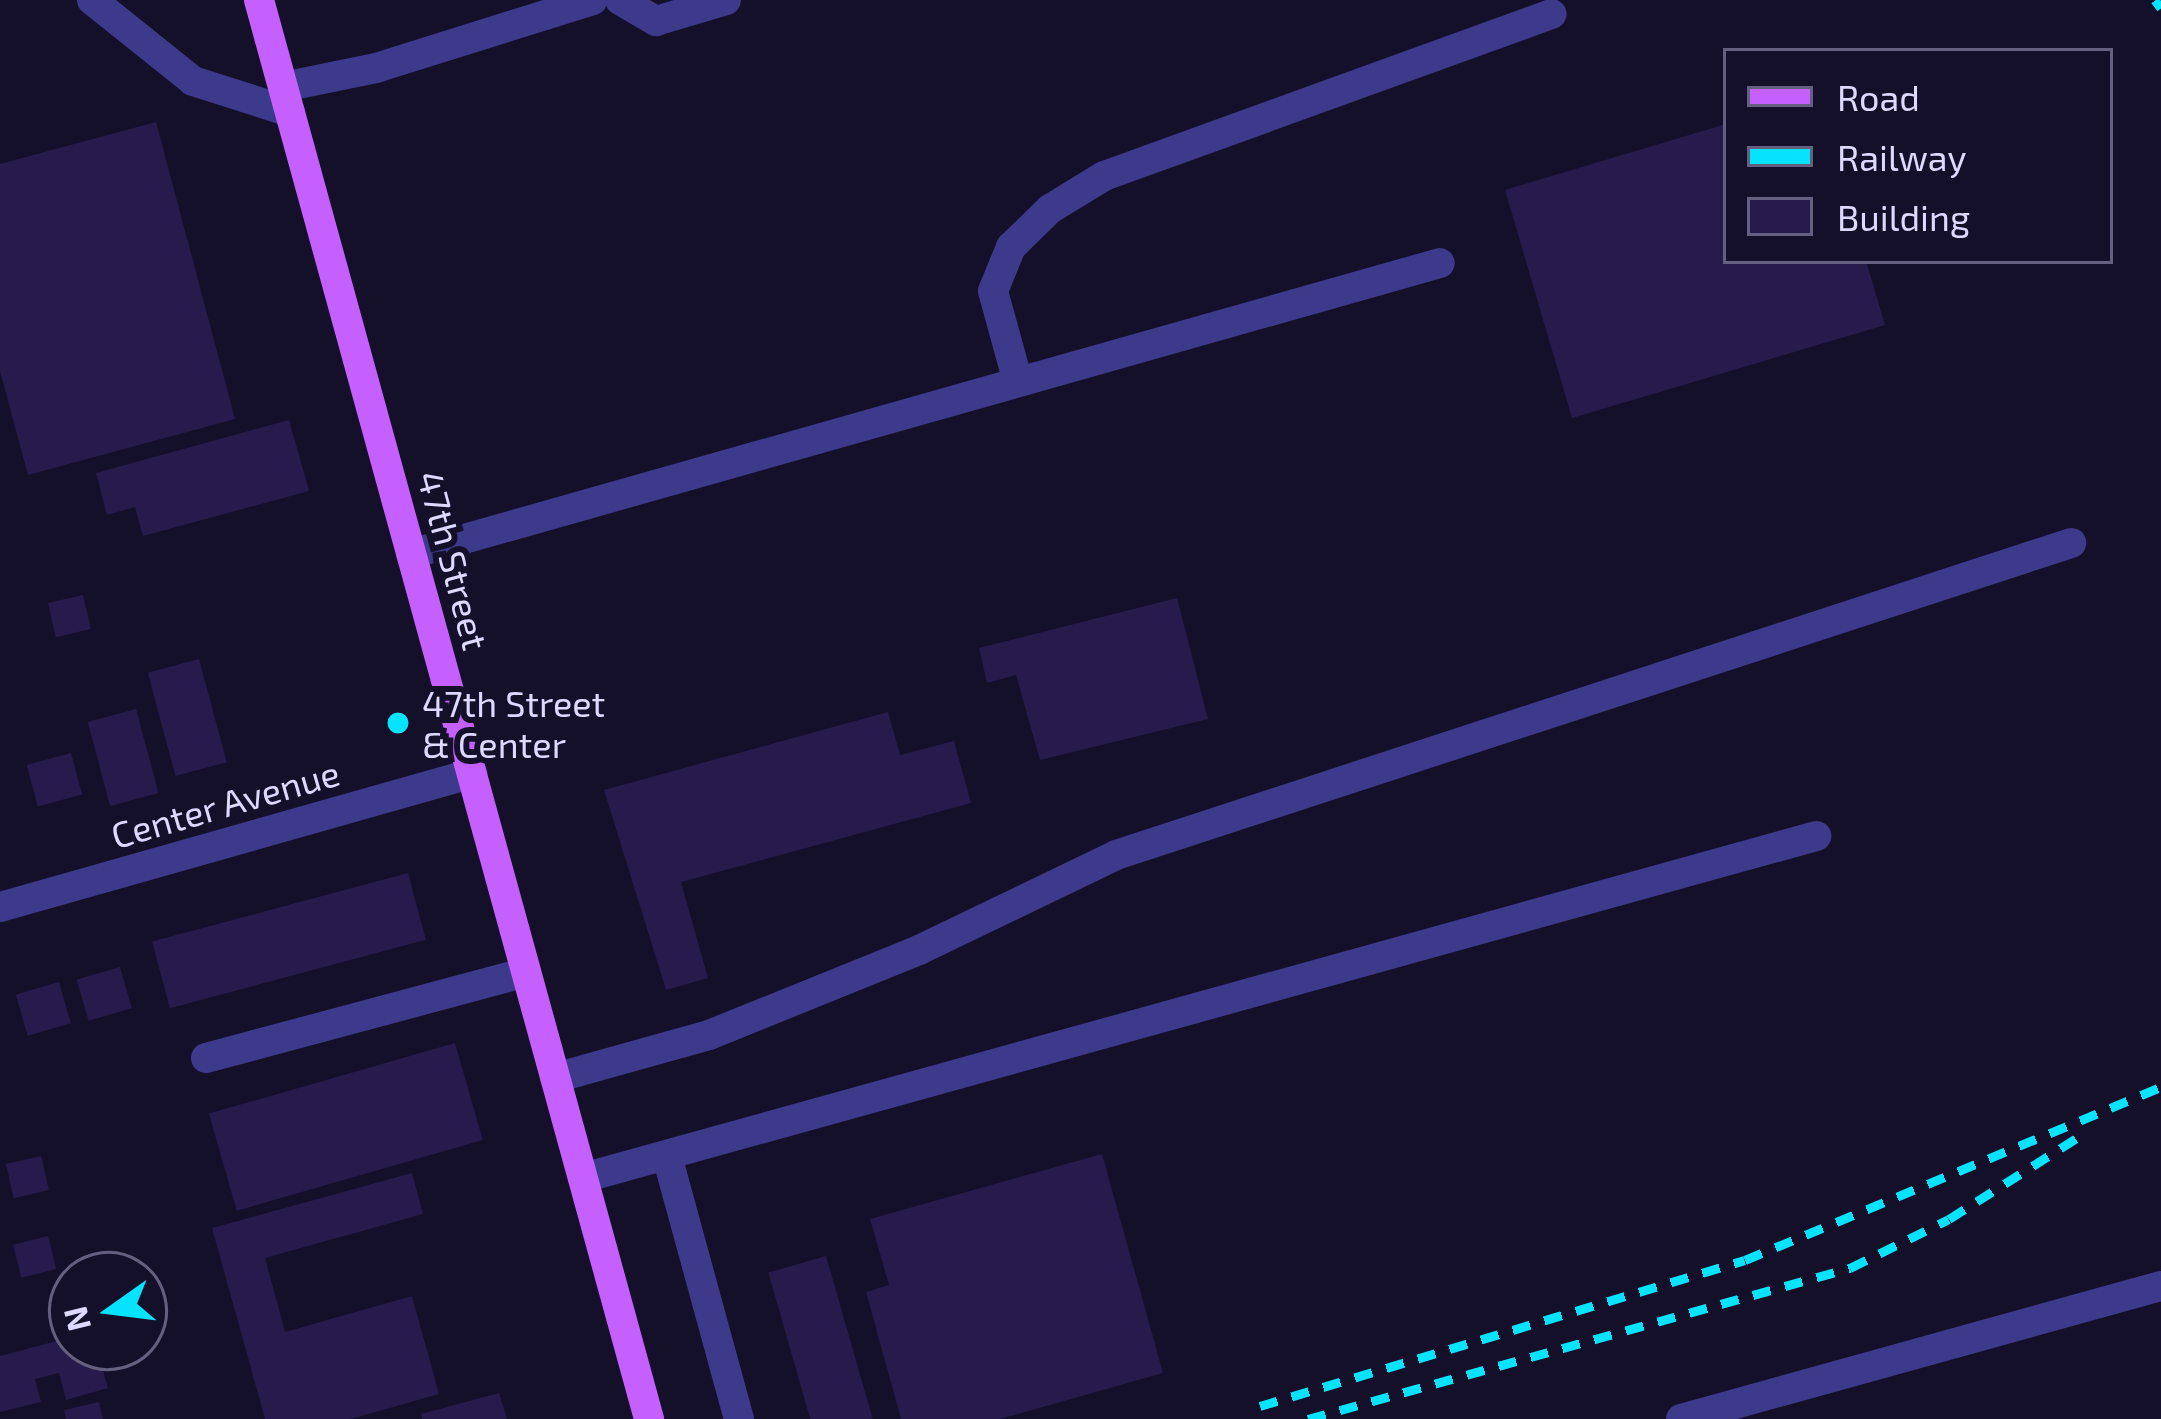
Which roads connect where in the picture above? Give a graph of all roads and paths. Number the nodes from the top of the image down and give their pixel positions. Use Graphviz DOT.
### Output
graph roads {
  1 [pos="92,0"];
  2 [pos="260,0"];
  3 [pos="593,0"];
  4 [pos="620,0"];
  5 [pos="726,0"];
  6 [pos="1552,14"];
  7 [pos="287,99"];
  8 [pos="1440,262"];
  9 [pos="1018,382"];
  10 [pos="2071,543"];
  11 [pos="411,554"];
  12 [pos="472,773"];
  13 [pos="1816,836"];
  14 [pos="0,907"];
  15 [pos="526,972"];
  16 [pos="206,1058"];
  17 [pos="556,1078"];
  18 [pos="667,1156"];
  19 [pos="583,1178"];
  20 [pos="2161,1286"];
  21 [pos="649,1419"];
  22 [pos="740,1419"];
  23 [pos="1681,1419"];
  1 -- 7 [label="street"];
  2 -- 7 [label="main road, 47th Street"];
  3 -- 7 [label="street"];
  4 -- 5 [label="street"];
  6 -- 9 [label="street"];
  7 -- 11 [label="main road, 47th Street"];
  8 -- 9 [label="street"];
  9 -- 11 [label="street"];
  10 -- 17 [label="street"];
  11 -- 12 [label="main road, 47th Street"];
  12 -- 14 [label="street, Center Avenue"];
  12 -- 15 [label="main road, 47th Street"];
  13 -- 18 [label="street"];
  15 -- 16 [label="street"];
  15 -- 17 [label="main road, 47th Street"];
  17 -- 19 [label="main road, 47th Street"];
  18 -- 19 [label="street"];
  18 -- 22 [label="street"];
  19 -- 21 [label="main road, 47th Street"];
  20 -- 23 [label="street"];
}
